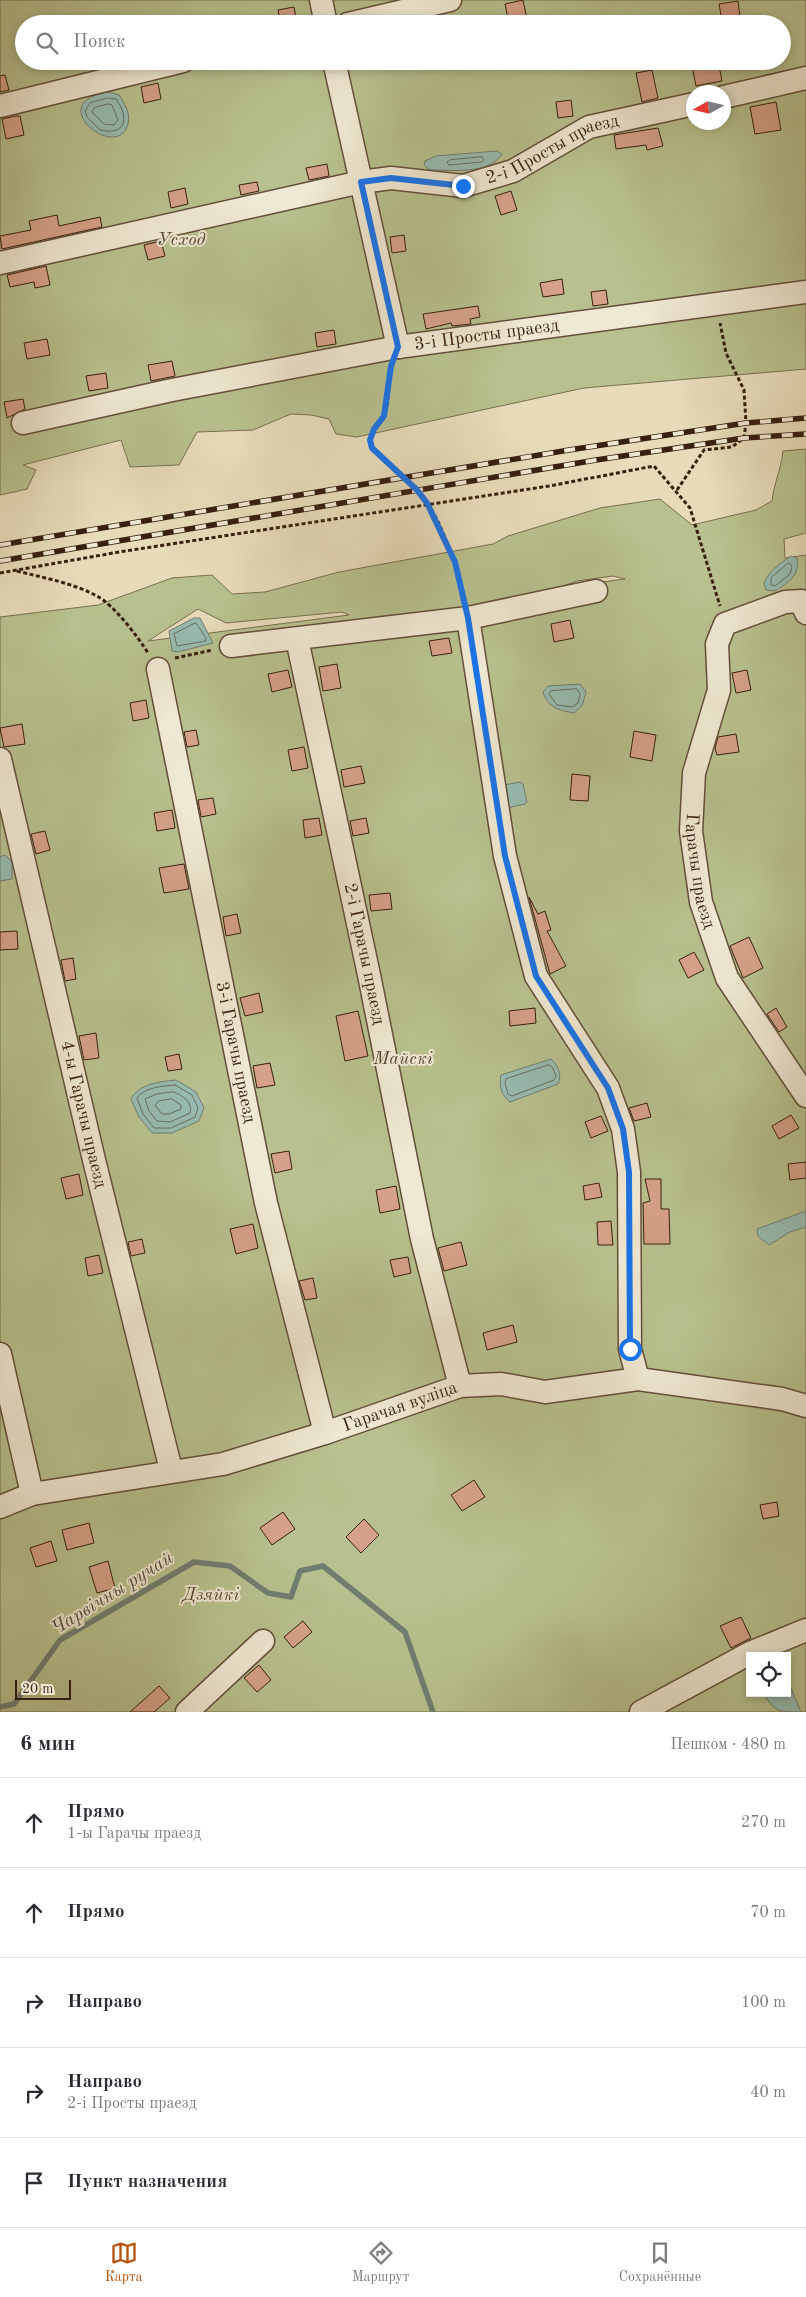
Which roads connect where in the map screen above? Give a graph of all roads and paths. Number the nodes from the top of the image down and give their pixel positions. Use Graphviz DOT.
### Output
graph roads {
  1 [pos="321,0"];
  2 [pos="450,0"];
  3 [pos="324,15"];
  4 [pos="386,15"];
  5 [pos="146,70"];
  6 [pos="336,70"];
  7 [pos="806,78"];
  8 [pos="731,95"];
  9 [pos="0,106"];
  10 [pos="686,106"];
  11 [pos="361,182"];
  12 [pos="0,263"];
  13 [pos="806,292"];
  14 [pos="716,303"];
  15 [pos="398,347"];
  16 [pos="23,423"];
  17 [pos="677,490"];
  18 [pos="427,503"];
  19 [pos="14,570"];
  20 [pos="0,573"];
  21 [pos="596,591"];
  22 [pos="804,607"];
  23 [pos="468,618"];
  24 [pos="725,624"];
  25 [pos="297,639"];
  26 [pos="231,646"];
  27 [pos="158,669"];
  28 [pos="0,758"];
  29 [pos="806,1096"];
  30 [pos="0,1354"];
  31 [pos="638,1379"];
  32 [pos="460,1386"];
  33 [pos="806,1406"];
  34 [pos="325,1433"];
  35 [pos="171,1470"];
  36 [pos="32,1494"];
  37 [pos="0,1507"];
  38 [pos="806,1630"];
  39 [pos="263,1641"];
  40 [pos="188,1712"];
  41 [pos="641,1712"];
  1 -- 3 [label="street"];
  2 -- 4 [label="street"];
  5 -- 9 [label="street"];
  6 -- 11 [label="street"];
  7 -- 8 [label="street"];
  10 -- 11 [label="street, 2-і Просты праезд"];
  11 -- 12 [label="street, 2-і Просты праезд"];
  11 -- 15 [label="street"];
  13 -- 14 [label="street, 3-і Просты праезд"];
  14 -- 15 [label="street, 3-і Просты праезд"];
  14 -- 17 [label="path"];
  15 -- 16 [label="street, 3-і Просты праезд"];
  15 -- 18 [label="path"];
  17 -- 18 [label="path"];
  17 -- 24 [label="path"];
  18 -- 19 [label="path"];
  18 -- 23 [label="path"];
  19 -- 20 [label="path"];
  19 -- 27 [label="path"];
  21 -- 23 [label="street"];
  22 -- 24 [label="street"];
  23 -- 25 [label="street"];
  23 -- 31 [label="street"];
  24 -- 29 [label="street, Гарачы праезд"];
  25 -- 26 [label="street"];
  25 -- 32 [label="street, 2-і Гарачы праезд"];
  26 -- 27 [label="path"];
  27 -- 34 [label="street, 3-і Гарачы праезд"];
  28 -- 35 [label="street, 4-ы Гарачы праезд"];
  30 -- 36 [label="street"];
  31 -- 32 [label="street, Гарачая вуліца"];
  31 -- 33 [label="street, Гарачая вуліца"];
  32 -- 34 [label="street, Гарачая вуліца"];
  34 -- 35 [label="street, Гарачая вуліца"];
  35 -- 36 [label="street, Гарачая вуліца"];
  36 -- 37 [label="street, Гарачая вуліца"];
  38 -- 41 [label="street"];
  39 -- 40 [label="street"];
}
